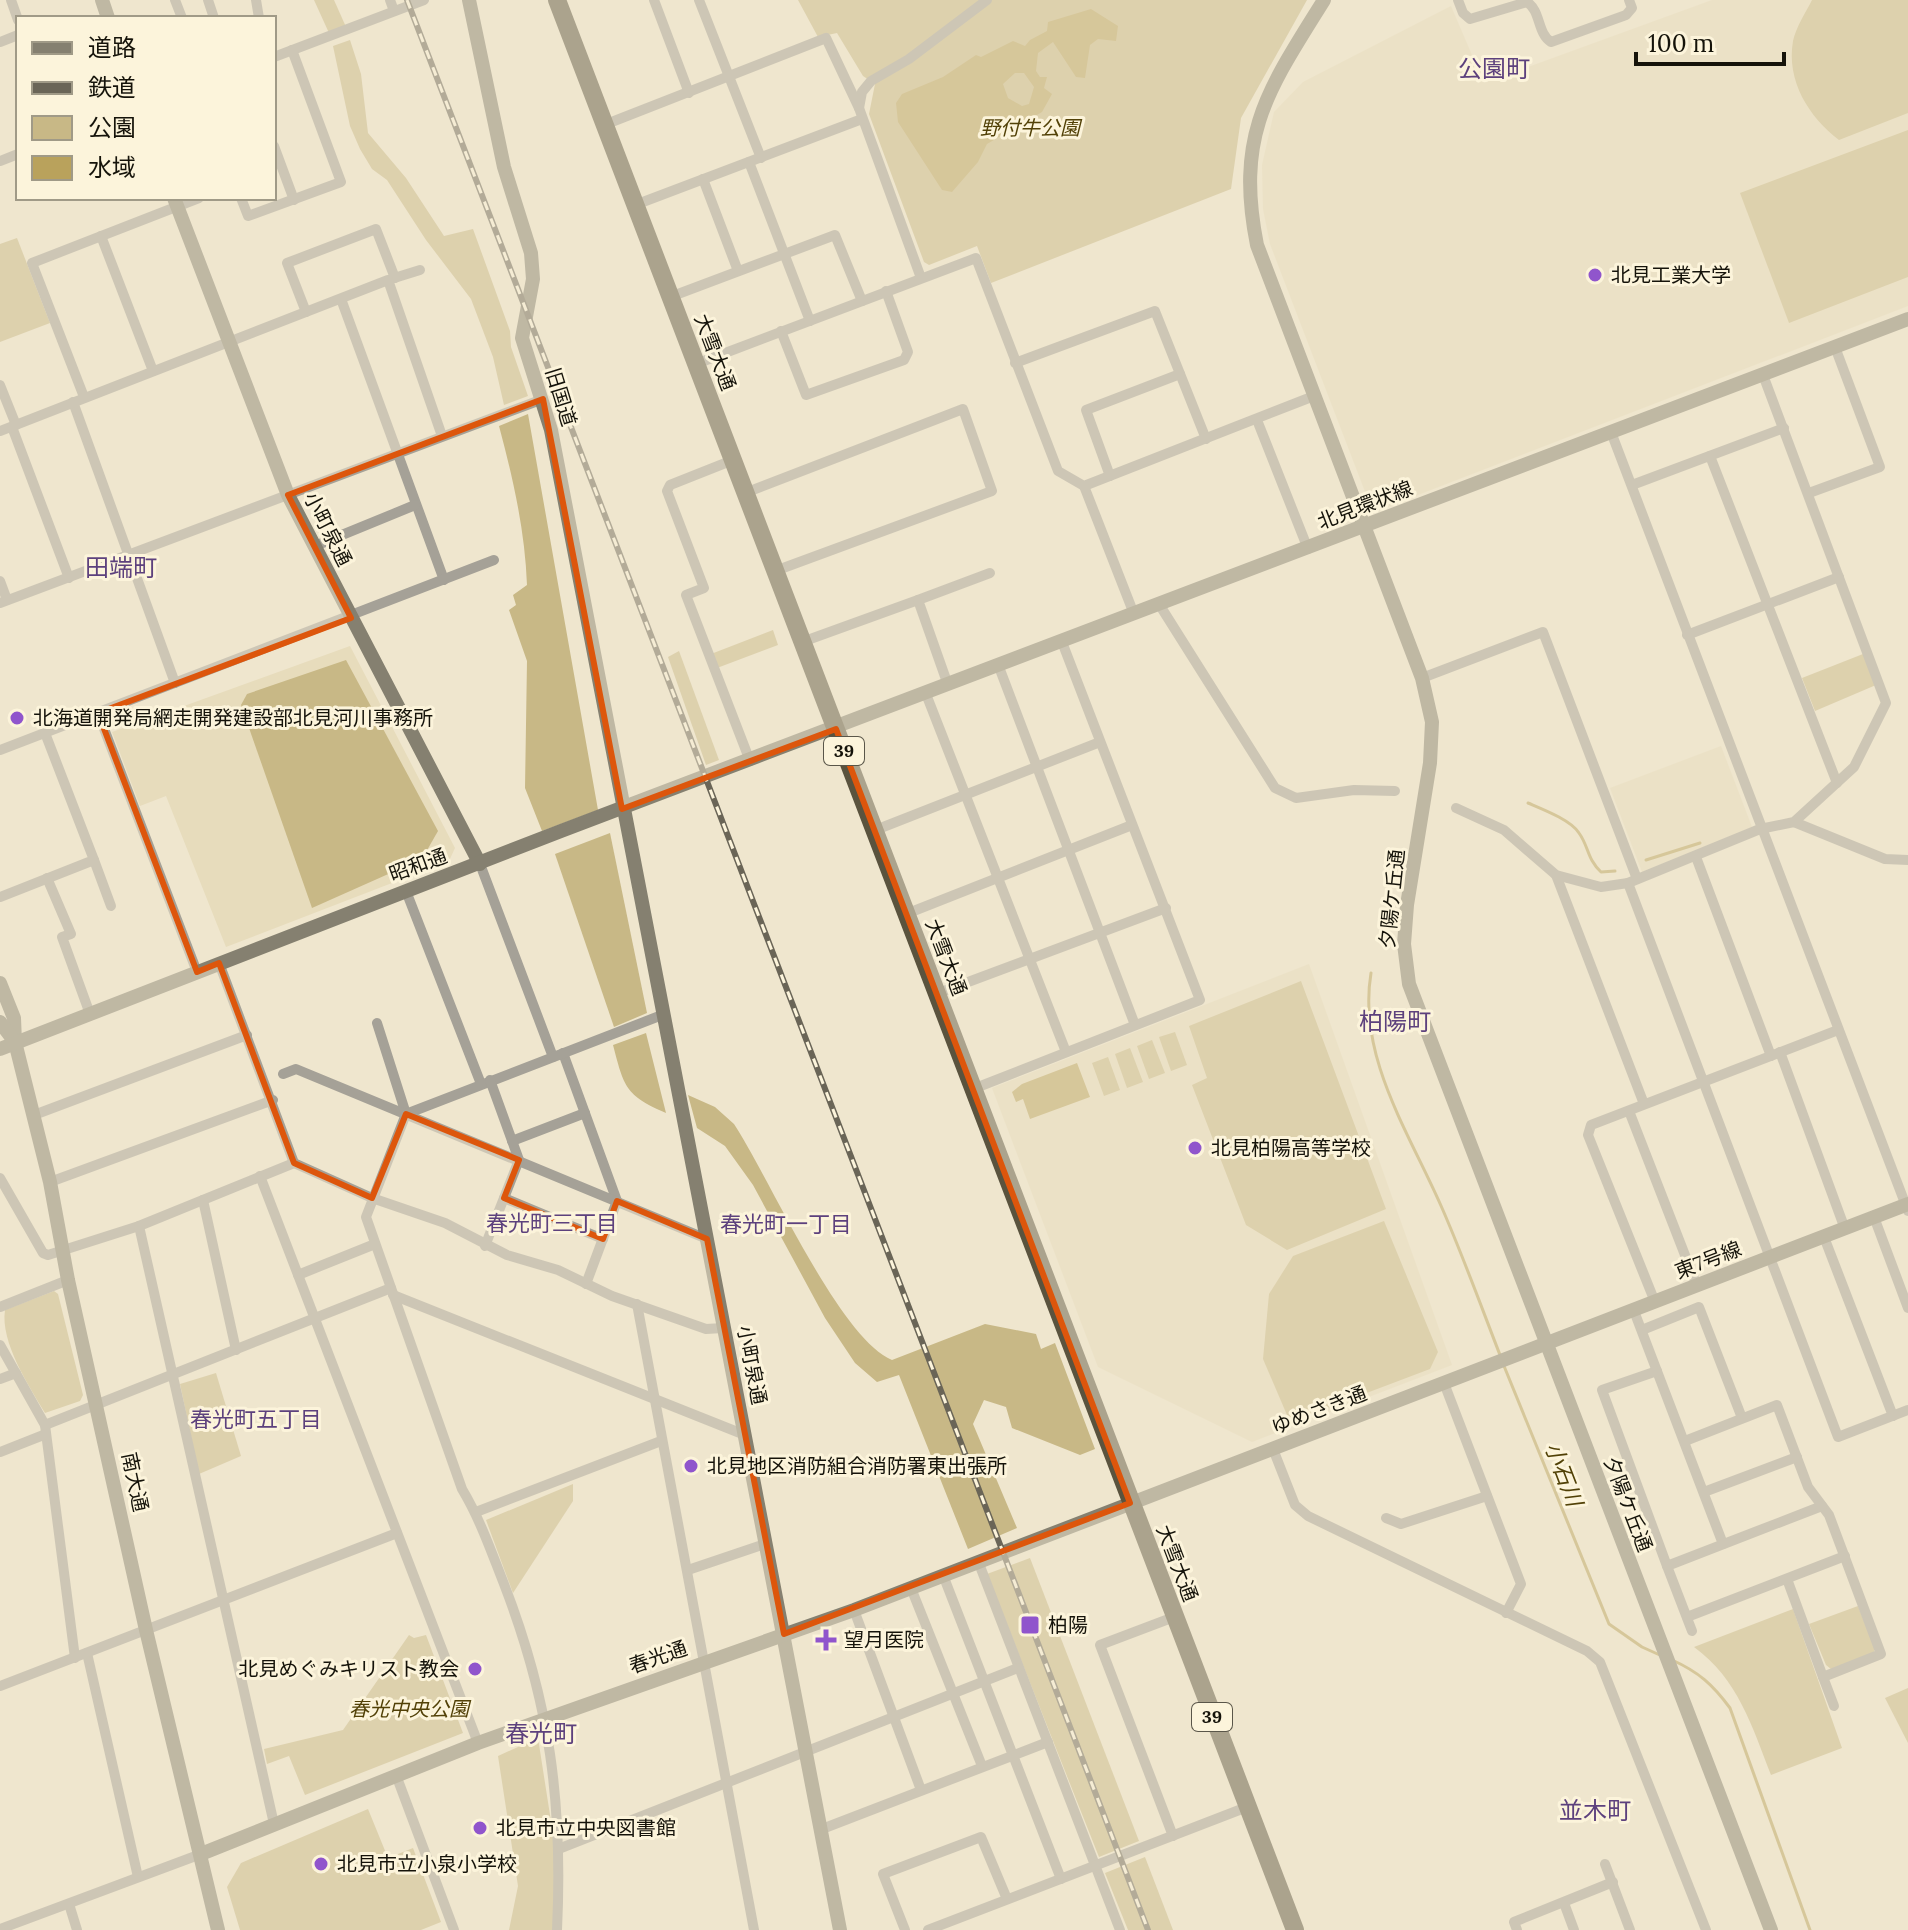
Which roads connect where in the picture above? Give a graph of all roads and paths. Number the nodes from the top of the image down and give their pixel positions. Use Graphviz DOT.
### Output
graph roads {
  1 [pos="390,0"];
  2 [pos="424,0"];
  3 [pos="469,0"];
  4 [pos="557,0"];
  5 [pos="654,0"];
  6 [pos="699,0"];
  7 [pos="987,0"];
  8 [pos="1324,0"];
  9 [pos="1458,0"];
  10 [pos="1629,0"];
  11 [pos="394,11"];
  12 [pos="292,50"];
  13 [pos="276,55"];
  14 [pos="729,77"];
  15 [pos="689,93"];
  16 [pos="860,113"];
  17 [pos="604,125"];
  18 [pos="276,151"];
  19 [pos="761,158"];
  20 [pos="749,162"];
  21 [pos="703,179"];
  22 [pos="242,200"];
  23 [pos="294,200"];
  24 [pos="175,202"];
  25 [pos="635,205"];
  26 [pos="101,236"];
  27 [pos="784,254"];
  28 [pos="420,270"];
  29 [pos="738,271"];
  30 [pos="921,278"];
  31 [pos="392,279"];
  32 [pos="886,291"];
  33 [pos="670,297"];
  34 [pos="341,299"];
  35 [pos="862,301"];
  36 [pos="306,312"];
  37 [pos="1908,319"];
  38 [pos="810,321"];
  39 [pos="781,331"];
  40 [pos="228,343"];
  41 [pos="1835,347"];
  42 [pos="1015,363"];
  43 [pos="696,364"];
  44 [pos="153,371"];
  45 [pos="1180,374"];
  46 [pos="1763,375"];
  47 [pos="0,385"];
  48 [pos="1314,396"];
  49 [pos="84,397"];
  50 [pos="543,399"];
  51 [pos="73,402"];
  52 [pos="1257,420"];
  53 [pos="14,426"];
  54 [pos="1784,428"];
  55 [pos="0,431"];
  56 [pos="1611,432"];
  57 [pos="442,436"];
  58 [pos="1206,439"];
  59 [pos="396,454"];
  60 [pos="1710,456"];
  61 [pos="733,460"];
  62 [pos="1110,476"];
  63 [pos="1632,485"];
  64 [pos="1084,486"];
  65 [pos="745,493"];
  66 [pos="1809,493"];
  67 [pos="288,495"];
  68 [pos="415,505"];
  69 [pos="1362,527"];
  70 [pos="315,546"];
  71 [pos="1308,549"];
  72 [pos="128,556"];
  73 [pos="494,560"];
  74 [pos="775,571"];
  75 [pos="990,573"];
  76 [pos="1839,577"];
  77 [pos="69,578"];
  78 [pos="444,580"];
  79 [pos="0,581"];
  80 [pos="918,600"];
  81 [pos="4,601"];
  82 [pos="1159,604"];
  83 [pos="1769,604"];
  84 [pos="1134,614"];
  85 [pos="351,618"];
  86 [pos="1687,635"];
  87 [pos="802,642"];
  88 [pos="1062,642"];
  89 [pos="999,667"];
  90 [pos="1422,678"];
  91 [pos="175,683"];
  92 [pos="948,685"];
  93 [pos="926,694"];
  94 [pos="98,713"];
  95 [pos="836,729"];
  96 [pos="45,733"];
  97 [pos="1100,742"];
  98 [pos="0,750"];
  99 [pos="750,761"];
  100 [pos="1037,767"];
  101 [pos="1837,783"];
  102 [pos="1395,791"];
  103 [pos="964,795"];
  104 [pos="1456,808"];
  105 [pos="622,809"];
  106 [pos="1794,822"];
  107 [pos="1132,825"];
  108 [pos="1760,829"];
  109 [pos="873,831"];
  110 [pos="1069,850"];
  111 [pos="1696,857"];
  112 [pos="94,860"];
  113 [pos="1908,860"];
  114 [pos="480,864"];
  115 [pos="1556,875"];
  116 [pos="997,877"];
  117 [pos="47,878"];
  118 [pos="1632,881"];
  119 [pos="406,891"];
  120 [pos="0,897"];
  121 [pos="111,906"];
  122 [pos="1166,908"];
  123 [pos="906,914"];
  124 [pos="1100,932"];
  125 [pos="1029,959"];
  126 [pos="219,963"];
  127 [pos="197,972"];
  128 [pos="0,983"];
  129 [pos="936,994"];
  130 [pos="90,1014"];
  131 [pos="662,1015"];
  132 [pos="0,1022"];
  133 [pos="377,1023"];
  134 [pos="1135,1025"];
  135 [pos="1838,1030"];
  136 [pos="247,1035"];
  137 [pos="15,1042"];
  138 [pos="0,1049"];
  139 [pos="1066,1052"];
  140 [pos="1775,1054"];
  141 [pos="558,1055"];
  142 [pos="283,1074"];
  143 [pos="486,1082"];
  144 [pos="1703,1082"];
  145 [pos="973,1089"];
  146 [pos="273,1100"];
  147 [pos="1644,1104"];
  148 [pos="1629,1111"];
  149 [pos="585,1113"];
  150 [pos="406,1114"];
  151 [pos="34,1115"];
  152 [pos="512,1141"];
  153 [pos="519,1160"];
  154 [pos="294,1163"];
  155 [pos="260,1176"];
  156 [pos="0,1178"];
  157 [pos="50,1182"];
  158 [pos="372,1198"];
  159 [pos="504,1198"];
  160 [pos="203,1200"];
  161 [pos="617,1201"];
  162 [pos="1907,1207"];
  163 [pos="1874,1217"];
  164 [pos="139,1226"];
  165 [pos="1845,1229"];
  166 [pos="1824,1237"];
  167 [pos="603,1239"];
  168 [pos="707,1239"];
  169 [pos="375,1244"];
  170 [pos="485,1246"];
  171 [pos="63,1250"];
  172 [pos="1771,1258"];
  173 [pos="298,1275"];
  174 [pos="68,1280"];
  175 [pos="586,1284"];
  176 [pos="1697,1286"];
  177 [pos="392,1292"];
  178 [pos="1655,1302"];
  179 [pos="637,1304"];
  180 [pos="0,1305"];
  181 [pos="1908,1308"];
  182 [pos="1634,1311"];
  183 [pos="315,1319"];
  184 [pos="723,1328"];
  185 [pos="1642,1330"];
  186 [pos="1545,1343"];
  187 [pos="0,1345"];
  188 [pos="236,1350"];
  189 [pos="1522,1352"];
  190 [pos="1657,1371"];
  191 [pos="16,1373"];
  192 [pos="171,1375"];
  193 [pos="0,1379"];
  194 [pos="1444,1383"];
  195 [pos="655,1400"];
  196 [pos="98,1403"];
  197 [pos="1908,1410"];
  198 [pos="1893,1416"];
  199 [pos="1742,1418"];
  200 [pos="46,1429"];
  201 [pos="745,1435"];
  202 [pos="661,1441"];
  203 [pos="1685,1441"];
  204 [pos="1273,1449"];
  205 [pos="0,1452"];
  206 [pos="1797,1457"];
  207 [pos="1704,1492"];
  208 [pos="1487,1496"];
  209 [pos="1130,1503"];
  210 [pos="1822,1506"];
  211 [pos="476,1512"];
  212 [pos="1386,1518"];
  213 [pos="397,1533"];
  214 [pos="765,1544"];
  215 [pos="1723,1544"];
  216 [pos="1845,1556"];
  217 [pos="978,1561"];
  218 [pos="1667,1566"];
  219 [pos="688,1570"];
  220 [pos="943,1575"];
  221 [pos="1787,1579"];
  222 [pos="911,1588"];
  223 [pos="222,1600"];
  224 [pos="854,1610"];
  225 [pos="1506,1613"];
  226 [pos="1174,1617"];
  227 [pos="1687,1617"];
  228 [pos="146,1630"];
  229 [pos="1692,1631"];
  230 [pos="784,1634"];
  231 [pos="87,1653"];
  232 [pos="75,1658"];
  233 [pos="703,1662"];
  234 [pos="1018,1668"];
  235 [pos="1823,1677"];
  236 [pos="984,1681"];
  237 [pos="0,1686"];
  238 [pos="953,1693"];
  239 [pos="1834,1706"];
  240 [pos="894,1715"];
  241 [pos="546,1717"];
  242 [pos="1048,1742"];
  243 [pos="478,1743"];
  244 [pos="807,1751"];
  245 [pos="1013,1755"];
  246 [pos="982,1766"];
  247 [pos="396,1775"];
  248 [pos="727,1785"];
  249 [pos="921,1790"];
  250 [pos="1247,1807"];
  251 [pos="274,1824"];
  252 [pos="822,1829"];
  253 [pos="1173,1836"];
  254 [pos="561,1848"];
  255 [pos="201,1854"];
  256 [pos="1605,1864"];
  257 [pos="1096,1866"];
  258 [pos="138,1877"];
  259 [pos="1061,1879"];
  260 [pos="1613,1882"];
  261 [pos="1007,1899"];
  262 [pos="1564,1903"];
  263 [pos="69,1904"];
  264 [pos="0,1929"];
  265 [pos="77,1930"];
  266 [pos="218,1930"];
  267 [pos="454,1930"];
  268 [pos="557,1930"];
  269 [pos="754,1930"];
  270 [pos="840,1930"];
  271 [pos="905,1930"];
  272 [pos="928,1930"];
  273 [pos="1120,1930"];
  274 [pos="1295,1930"];
  275 [pos="1517,1930"];
  276 [pos="1574,1930"];
  277 [pos="1630,1930"];
  278 [pos="1706,1930"];
  279 [pos="1771,1930"];
  1 -- 11 [label="street"];
  2 -- 11 [label="street"];
  3 -- 50 [label="street, 旧国道"];
  4 -- 17 [label="highway, 大雪大通 / 39"];
  5 -- 15 [label="street"];
  6 -- 14 [label="street"];
  7 -- 16 [label="street"];
  8 -- 48 [label="street, 夕陽ケ丘通"];
  9 -- 10 [label="street"];
  11 -- 12 [label="street"];
  12 -- 13 [label="street"];
  12 -- 23 [label="street"];
  14 -- 15 [label="street"];
  14 -- 16 [label="street"];
  14 -- 19 [label="street"];
  15 -- 17 [label="street"];
  16 -- 19 [label="street"];
  16 -- 30 [label="street"];
  17 -- 25 [label="highway, 大雪大通 / 39"];
  18 -- 23 [label="street"];
  19 -- 20 [label="street"];
  20 -- 21 [label="street"];
  20 -- 27 [label="street"];
  21 -- 25 [label="street"];
  21 -- 29 [label="street"];
  22 -- 23 [label="street"];
  24 -- 26 [label="street"];
  24 -- 40 [label="street, 小町泉通"];
  25 -- 33 [label="highway, 大雪大通 / 39"];
  26 -- 44 [label="street"];
  26 -- 49 [label="street"];
  27 -- 29 [label="street"];
  27 -- 35 [label="street"];
  27 -- 38 [label="street"];
  28 -- 31 [label="street"];
  29 -- 33 [label="street"];
  30 -- 32 [label="street"];
  30 -- 42 [label="street"];
  31 -- 34 [label="street"];
  31 -- 36 [label="street"];
  31 -- 57 [label="street"];
  32 -- 35 [label="street"];
  32 -- 39 [label="street"];
  33 -- 43 [label="highway, 大雪大通 / 39"];
  34 -- 36 [label="street"];
  34 -- 59 [label="street"];
  35 -- 38 [label="street"];
  36 -- 40 [label="street"];
  37 -- 41 [label="street, 北見環状線"];
  38 -- 39 [label="street"];
  39 -- 43 [label="street"];
  40 -- 44 [label="street"];
  40 -- 67 [label="street, 小町泉通"];
  41 -- 46 [label="street, 北見環状線"];
  41 -- 66 [label="street"];
  42 -- 45 [label="street"];
  42 -- 64 [label="street"];
  43 -- 61 [label="highway, 大雪大通 / 39"];
  44 -- 49 [label="street"];
  45 -- 58 [label="street"];
  45 -- 62 [label="street"];
  46 -- 54 [label="street"];
  46 -- 56 [label="street, 北見環状線"];
  47 -- 53 [label="street"];
  48 -- 52 [label="street"];
  48 -- 69 [label="street, 夕陽ケ丘通"];
  49 -- 51 [label="street"];
  50 -- 57 [label="street"];
  50 -- 105 [label="street, 旧国道"];
  51 -- 53 [label="street"];
  51 -- 72 [label="street"];
  52 -- 58 [label="street"];
  52 -- 71 [label="street"];
  53 -- 55 [label="street"];
  53 -- 77 [label="street"];
  54 -- 60 [label="street"];
  54 -- 66 [label="street"];
  56 -- 63 [label="street"];
  56 -- 69 [label="street, 北見環状線"];
  57 -- 59 [label="street"];
  58 -- 62 [label="street"];
  59 -- 67 [label="street"];
  59 -- 68 [label="street"];
  60 -- 63 [label="street"];
  60 -- 83 [label="street"];
  61 -- 65 [label="highway, 大雪大通 / 39"];
  61 -- 99 [label="street"];
  62 -- 64 [label="street"];
  63 -- 86 [label="street"];
  64 -- 84 [label="street"];
  65 -- 74 [label="highway, 大雪大通 / 39"];
  65 -- 74 [label="street"];
  66 -- 76 [label="street"];
  67 -- 70 [label="street, 小町泉通"];
  67 -- 72 [label="street"];
  68 -- 70 [label="street"];
  68 -- 78 [label="street"];
  69 -- 71 [label="street, 北見環状線"];
  69 -- 90 [label="street, 夕陽ケ丘通"];
  70 -- 85 [label="street, 小町泉通"];
  71 -- 82 [label="street, 北見環状線"];
  72 -- 77 [label="street"];
  72 -- 91 [label="street"];
  73 -- 78 [label="street"];
  74 -- 87 [label="highway, 大雪大通 / 39"];
  75 -- 80 [label="street"];
  76 -- 83 [label="street"];
  76 -- 101 [label="street"];
  77 -- 81 [label="street"];
  78 -- 85 [label="street"];
  79 -- 81 [label="street"];
  80 -- 87 [label="street"];
  80 -- 92 [label="street"];
  82 -- 84 [label="street, 北見環状線"];
  82 -- 102 [label="street"];
  83 -- 86 [label="street"];
  83 -- 101 [label="street"];
  84 -- 88 [label="street, 北見環状線"];
  85 -- 91 [label="street"];
  85 -- 114 [label="street, 小町泉通"];
  86 -- 108 [label="street"];
  87 -- 95 [label="highway, 大雪大通 / 39"];
  88 -- 89 [label="street, 北見環状線"];
  88 -- 97 [label="street"];
  89 -- 92 [label="street, 北見環状線"];
  89 -- 100 [label="street"];
  90 -- 118 [label="street"];
  90 -- 186 [label="street, 夕陽ケ丘通"];
  91 -- 94 [label="street"];
  92 -- 93 [label="street, 北見環状線"];
  93 -- 95 [label="street, 北見環状線"];
  93 -- 103 [label="street"];
  94 -- 96 [label="street"];
  94 -- 127 [label="street"];
  95 -- 99 [label="street, 昭和通"];
  95 -- 109 [label="highway, 大雪大通 / 39"];
  96 -- 98 [label="street"];
  96 -- 112 [label="street"];
  97 -- 100 [label="street"];
  97 -- 107 [label="street"];
  99 -- 105 [label="street, 昭和通"];
  100 -- 103 [label="street"];
  100 -- 110 [label="street"];
  101 -- 106 [label="street"];
  103 -- 109 [label="street"];
  103 -- 116 [label="street"];
  104 -- 115 [label="street"];
  105 -- 114 [label="street, 昭和通"];
  105 -- 131 [label="street, 小町泉通"];
  106 -- 108 [label="street"];
  106 -- 113 [label="street"];
  107 -- 110 [label="street"];
  107 -- 122 [label="street"];
  108 -- 111 [label="street"];
  108 -- 135 [label="street"];
  109 -- 123 [label="highway, 大雪大通 / 39"];
  110 -- 116 [label="street"];
  110 -- 124 [label="street"];
  111 -- 118 [label="street"];
  111 -- 140 [label="street"];
  112 -- 117 [label="street"];
  112 -- 121 [label="street"];
  114 -- 119 [label="street, 昭和通"];
  114 -- 141 [label="street"];
  115 -- 118 [label="street"];
  115 -- 147 [label="street"];
  116 -- 123 [label="street"];
  116 -- 125 [label="street"];
  117 -- 120 [label="street"];
  117 -- 130 [label="street"];
  118 -- 144 [label="street"];
  119 -- 126 [label="street, 昭和通"];
  119 -- 143 [label="street"];
  122 -- 124 [label="street"];
  122 -- 134 [label="street"];
  123 -- 129 [label="highway, 大雪大通 / 39"];
  124 -- 125 [label="street"];
  124 -- 134 [label="street"];
  125 -- 129 [label="street"];
  125 -- 139 [label="street"];
  126 -- 127 [label="street, 昭和通"];
  126 -- 136 [label="street"];
  127 -- 130 [label="street, 昭和通"];
  128 -- 137 [label="street, 南大通"];
  129 -- 145 [label="highway, 大雪大通 / 39"];
  130 -- 137 [label="street, 昭和通"];
  131 -- 141 [label="street"];
  131 -- 168 [label="street, 小町泉通"];
  132 -- 137 [label="street, 南大通"];
  133 -- 150 [label="street"];
  134 -- 139 [label="street"];
  135 -- 140 [label="street"];
  135 -- 162 [label="street"];
  136 -- 146 [label="street"];
  136 -- 151 [label="street"];
  137 -- 138 [label="street, 昭和通"];
  137 -- 151 [label="street, 南大通"];
  139 -- 145 [label="street"];
  140 -- 144 [label="street"];
  140 -- 165 [label="street"];
  141 -- 143 [label="street"];
  141 -- 149 [label="street"];
  142 -- 150 [label="street"];
  143 -- 150 [label="street"];
  143 -- 152 [label="street"];
  144 -- 147 [label="street"];
  144 -- 172 [label="street"];
  145 -- 209 [label="highway, 大雪大通 / 39"];
  146 -- 154 [label="street"];
  146 -- 157 [label="street"];
  147 -- 148 [label="street"];
  148 -- 176 [label="street"];
  148 -- 178 [label="street"];
  149 -- 152 [label="street"];
  149 -- 161 [label="street"];
  150 -- 153 [label="street"];
  150 -- 158 [label="street"];
  151 -- 157 [label="street, 南大通"];
  152 -- 153 [label="street"];
  153 -- 159 [label="street"];
  153 -- 161 [label="street"];
  154 -- 155 [label="street"];
  154 -- 158 [label="street"];
  155 -- 160 [label="street"];
  155 -- 173 [label="street"];
  156 -- 171 [label="street"];
  157 -- 171 [label="street, 南大通"];
  158 -- 169 [label="street"];
  158 -- 170 [label="street"];
  159 -- 167 [label="street"];
  159 -- 170 [label="street"];
  160 -- 164 [label="street"];
  160 -- 188 [label="street"];
  161 -- 167 [label="street"];
  161 -- 168 [label="street"];
  162 -- 163 [label="street, 東7号線"];
  163 -- 165 [label="street, 東7号線"];
  163 -- 181 [label="street"];
  164 -- 171 [label="street"];
  164 -- 192 [label="street"];
  165 -- 166 [label="street, 東7号線"];
  166 -- 172 [label="street, 東7号線"];
  166 -- 198 [label="street"];
  167 -- 175 [label="street"];
  168 -- 184 [label="street, 小町泉通"];
  169 -- 173 [label="street"];
  169 -- 177 [label="street"];
  170 -- 175 [label="street"];
  171 -- 174 [label="street, 南大通"];
  172 -- 176 [label="street, 東7号線"];
  172 -- 198 [label="street"];
  173 -- 183 [label="street"];
  174 -- 180 [label="street"];
  174 -- 196 [label="street, 南大通"];
  175 -- 179 [label="street"];
  176 -- 178 [label="street, 東7号線"];
  177 -- 183 [label="street"];
  177 -- 195 [label="street"];
  177 -- 211 [label="street"];
  178 -- 182 [label="street, 東7号線"];
  179 -- 184 [label="street"];
  179 -- 195 [label="street"];
  182 -- 185 [label="street"];
  182 -- 186 [label="street, 東7号線"];
  183 -- 188 [label="street"];
  183 -- 213 [label="street"];
  184 -- 201 [label="street, 小町泉通"];
  185 -- 190 [label="street"];
  185 -- 199 [label="street"];
  186 -- 189 [label="street, 東7号線"];
  186 -- 279 [label="street, 夕陽ケ丘通"];
  187 -- 191 [label="street"];
  188 -- 192 [label="street"];
  189 -- 194 [label="street, ゆめさき通"];
  190 -- 203 [label="street"];
  190 -- 218 [label="street"];
  191 -- 193 [label="street"];
  191 -- 200 [label="street"];
  192 -- 196 [label="street"];
  192 -- 223 [label="street"];
  194 -- 204 [label="street, ゆめさき通"];
  194 -- 208 [label="street"];
  195 -- 201 [label="street"];
  195 -- 202 [label="street"];
  196 -- 200 [label="street"];
  196 -- 228 [label="street, 南大通"];
  197 -- 198 [label="street"];
  199 -- 203 [label="street"];
  199 -- 206 [label="street"];
  200 -- 205 [label="street"];
  200 -- 232 [label="street"];
  201 -- 214 [label="street, 小町泉通"];
  202 -- 211 [label="street"];
  202 -- 219 [label="street"];
  203 -- 207 [label="street"];
  204 -- 209 [label="street, ゆめさき通"];
  204 -- 225 [label="street"];
  206 -- 207 [label="street"];
  206 -- 210 [label="street"];
  207 -- 215 [label="street"];
  208 -- 212 [label="street"];
  208 -- 225 [label="street"];
  209 -- 217 [label="street, 春光通"];
  209 -- 226 [label="highway, 大雪大通 / 39"];
  210 -- 215 [label="street"];
  210 -- 216 [label="street"];
  211 -- 241 [label="street"];
  213 -- 223 [label="street"];
  213 -- 243 [label="street"];
  214 -- 219 [label="street"];
  214 -- 230 [label="street, 小町泉通"];
  215 -- 218 [label="street"];
  216 -- 221 [label="street"];
  216 -- 235 [label="street"];
  217 -- 220 [label="street, 春光通"];
  217 -- 234 [label="street"];
  218 -- 227 [label="street"];
  219 -- 233 [label="street"];
  220 -- 222 [label="street, 春光通"];
  220 -- 236 [label="street"];
  221 -- 227 [label="street"];
  221 -- 235 [label="street"];
  222 -- 224 [label="street, 春光通"];
  222 -- 238 [label="street"];
  223 -- 228 [label="street"];
  223 -- 251 [label="street"];
  224 -- 230 [label="street, 春光通"];
  224 -- 240 [label="street"];
  225 -- 278 [label="street"];
  226 -- 250 [label="highway, 大雪大通 / 39"];
  226 -- 253 [label="street"];
  227 -- 229 [label="street"];
  228 -- 231 [label="street"];
  228 -- 255 [label="street, 南大通"];
  230 -- 233 [label="street, 春光通"];
  230 -- 244 [label="street, 小町泉通"];
  231 -- 232 [label="street"];
  231 -- 258 [label="street"];
  232 -- 237 [label="street"];
  233 -- 241 [label="street, 春光通"];
  233 -- 248 [label="street"];
  234 -- 236 [label="street"];
  234 -- 242 [label="street"];
  235 -- 239 [label="street"];
  236 -- 238 [label="street"];
  236 -- 245 [label="street"];
  238 -- 240 [label="street"];
  238 -- 246 [label="street"];
  240 -- 244 [label="street"];
  240 -- 249 [label="street"];
  241 -- 243 [label="street, 春光通"];
  241 -- 254 [label="street"];
  242 -- 245 [label="street"];
  242 -- 257 [label="street"];
  243 -- 247 [label="street, 春光通"];
  244 -- 248 [label="street"];
  244 -- 252 [label="street, 小町泉通"];
  245 -- 246 [label="street"];
  245 -- 259 [label="street"];
  246 -- 249 [label="street"];
  247 -- 251 [label="street, 春光通"];
  247 -- 267 [label="street"];
  248 -- 254 [label="street"];
  248 -- 269 [label="street"];
  249 -- 252 [label="street"];
  250 -- 253 [label="street"];
  250 -- 274 [label="highway, 大雪大通 / 39"];
  251 -- 255 [label="street, 春光通"];
  252 -- 270 [label="street, 小町泉通"];
  253 -- 257 [label="street"];
  254 -- 268 [label="street"];
  255 -- 258 [label="street"];
  255 -- 266 [label="street, 南大通"];
  256 -- 260 [label="street"];
  257 -- 259 [label="street"];
  257 -- 273 [label="street"];
  258 -- 263 [label="street"];
  259 -- 261 [label="street"];
  260 -- 262 [label="street"];
  260 -- 277 [label="street"];
  261 -- 271 [label="street"];
  261 -- 272 [label="street"];
  262 -- 275 [label="street"];
  262 -- 276 [label="street"];
  263 -- 264 [label="street"];
  263 -- 265 [label="street"];
}
